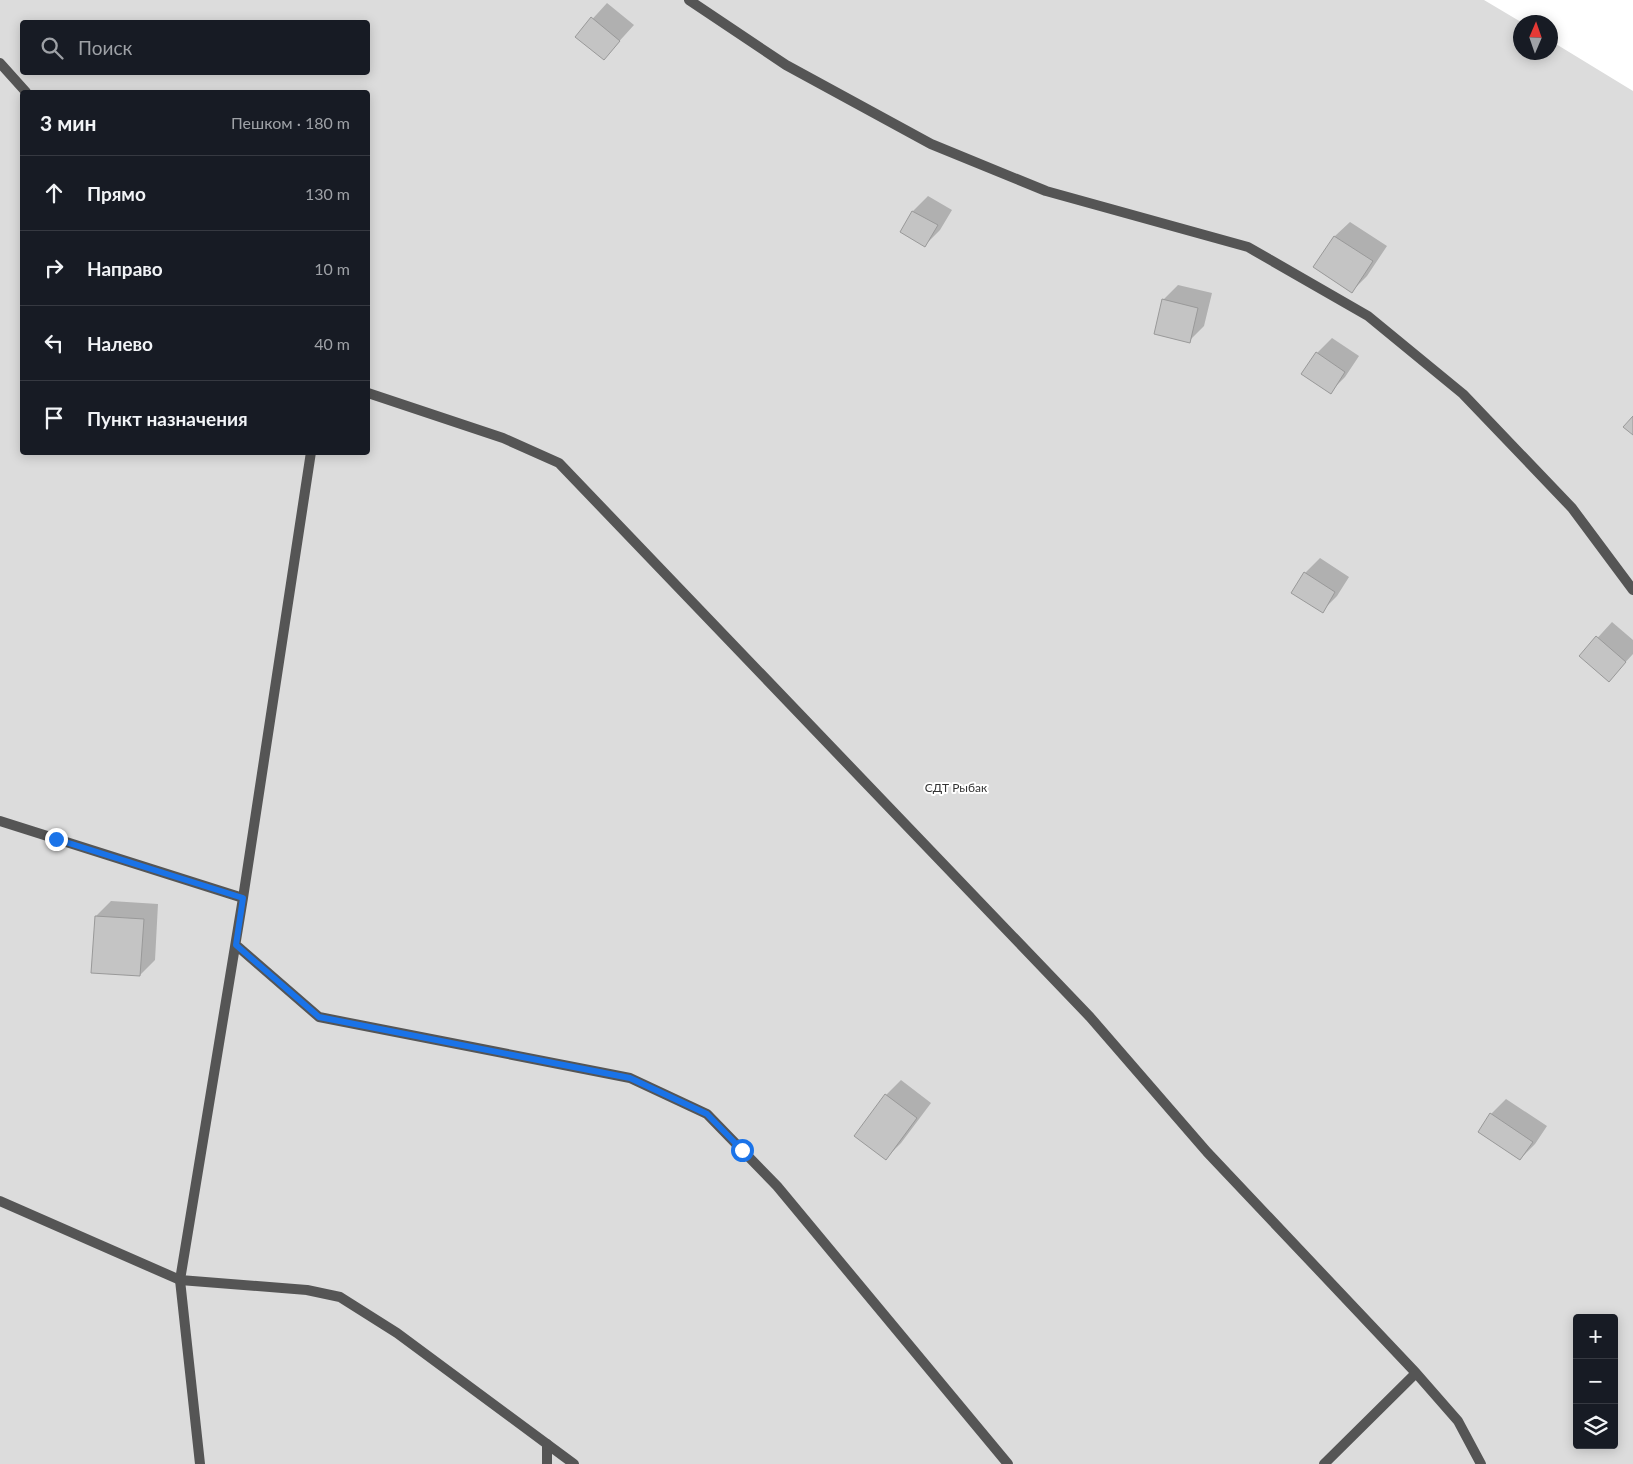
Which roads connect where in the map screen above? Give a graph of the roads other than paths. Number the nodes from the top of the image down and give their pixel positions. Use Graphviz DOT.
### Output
graph roads {
  1 [pos="688,0"];
  2 [pos="0,63"];
  3 [pos="24,90"];
  4 [pos="370,394"];
  5 [pos="311,455"];
  6 [pos="1633,590"];
  7 [pos="0,821"];
  8 [pos="243,898"];
  9 [pos="236,945"];
  10 [pos="0,1201"];
  11 [pos="180,1280"];
  12 [pos="1416,1373"];
  13 [pos="547,1444"];
  14 [pos="200,1464"];
  15 [pos="547,1464"];
  16 [pos="574,1464"];
  17 [pos="1008,1464"];
  18 [pos="1324,1464"];
  19 [pos="1481,1464"];
  1 -- 6 [label="street"];
  2 -- 3 [label="street"];
  4 -- 12 [label="street"];
  5 -- 8 [label="street"];
  7 -- 8 [label="street"];
  8 -- 9 [label="street"];
  9 -- 11 [label="street"];
  9 -- 17 [label="street"];
  10 -- 11 [label="street"];
  11 -- 13 [label="street"];
  11 -- 14 [label="street"];
  12 -- 18 [label="street"];
  12 -- 19 [label="street"];
  13 -- 15 [label="street"];
  13 -- 16 [label="street"];
}
